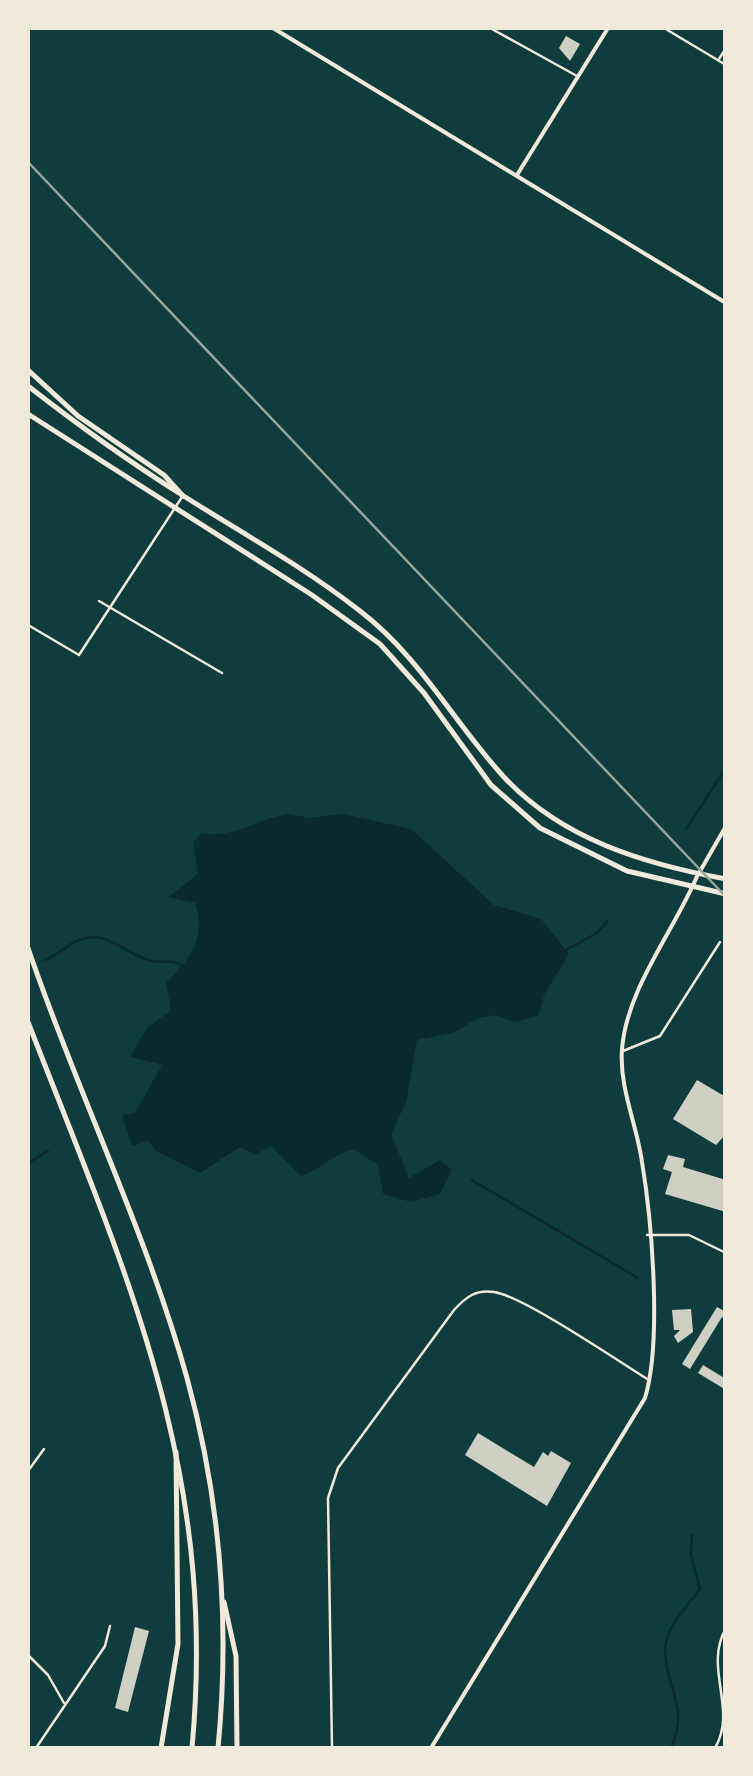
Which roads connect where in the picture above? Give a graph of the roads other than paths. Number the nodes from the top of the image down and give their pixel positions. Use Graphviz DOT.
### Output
graph roads {
  1 [pos="273,28"];
  2 [pos="490,28"];
  3 [pos="608,28"];
  4 [pos="664,28"];
  5 [pos="726,48"];
  6 [pos="718,60"];
  7 [pos="726,65"];
  8 [pos="579,77"];
  9 [pos="517,175"];
  10 [pos="726,303"];
  11 [pos="28,370"];
  12 [pos="28,386"];
  13 [pos="28,414"];
  14 [pos="183,496"];
  15 [pos="175,509"];
  16 [pos="99,601"];
  17 [pos="110,607"];
  18 [pos="28,625"];
  19 [pos="222,674"];
  20 [pos="726,826"];
  21 [pos="698,873"];
  22 [pos="726,879"];
  23 [pos="692,887"];
  24 [pos="726,894"];
  25 [pos="720,942"];
  26 [pos="28,948"];
  27 [pos="28,1022"];
  28 [pos="622,1052"];
  29 [pos="648,1235"];
  30 [pos="726,1254"];
  31 [pos="650,1380"];
  32 [pos="175,1439"];
  33 [pos="44,1449"];
  34 [pos="28,1471"];
  35 [pos="221,1589"];
  36 [pos="110,1626"];
  37 [pos="726,1628"];
  38 [pos="28,1655"];
  39 [pos="724,1702"];
  40 [pos="64,1704"];
  41 [pos="36,1748"];
  42 [pos="161,1748"];
  43 [pos="192,1748"];
  44 [pos="218,1748"];
  45 [pos="237,1748"];
  46 [pos="332,1748"];
  47 [pos="431,1748"];
  48 [pos="715,1748"];
  1 -- 9 [label="main road"];
  2 -- 8 [label="street"];
  3 -- 8 [label="main road"];
  4 -- 6 [label="street"];
  5 -- 6 [label="street"];
  6 -- 7 [label="street"];
  8 -- 9 [label="main road"];
  9 -- 10 [label="main road"];
  11 -- 14 [label="highway"];
  12 -- 14 [label="highway"];
  13 -- 15 [label="highway"];
  14 -- 15 [label="street"];
  14 -- 21 [label="highway"];
  15 -- 17 [label="street"];
  15 -- 23 [label="highway"];
  16 -- 17 [label="street"];
  17 -- 18 [label="street"];
  17 -- 19 [label="street"];
  20 -- 21 [label="main road"];
  21 -- 22 [label="highway"];
  21 -- 23 [label="main road"];
  23 -- 24 [label="highway"];
  23 -- 28 [label="main road"];
  25 -- 28 [label="street"];
  26 -- 35 [label="highway"];
  27 -- 32 [label="highway"];
  28 -- 29 [label="main road"];
  29 -- 30 [label="street"];
  29 -- 31 [label="main road"];
  31 -- 46 [label="street"];
  31 -- 47 [label="main road"];
  32 -- 42 [label="highway"];
  32 -- 43 [label="highway"];
  33 -- 34 [label="street"];
  35 -- 44 [label="highway"];
  35 -- 45 [label="highway"];
  36 -- 40 [label="street"];
  37 -- 39 [label="street"];
  38 -- 40 [label="street"];
  39 -- 48 [label="street"];
  40 -- 41 [label="street"];
}
